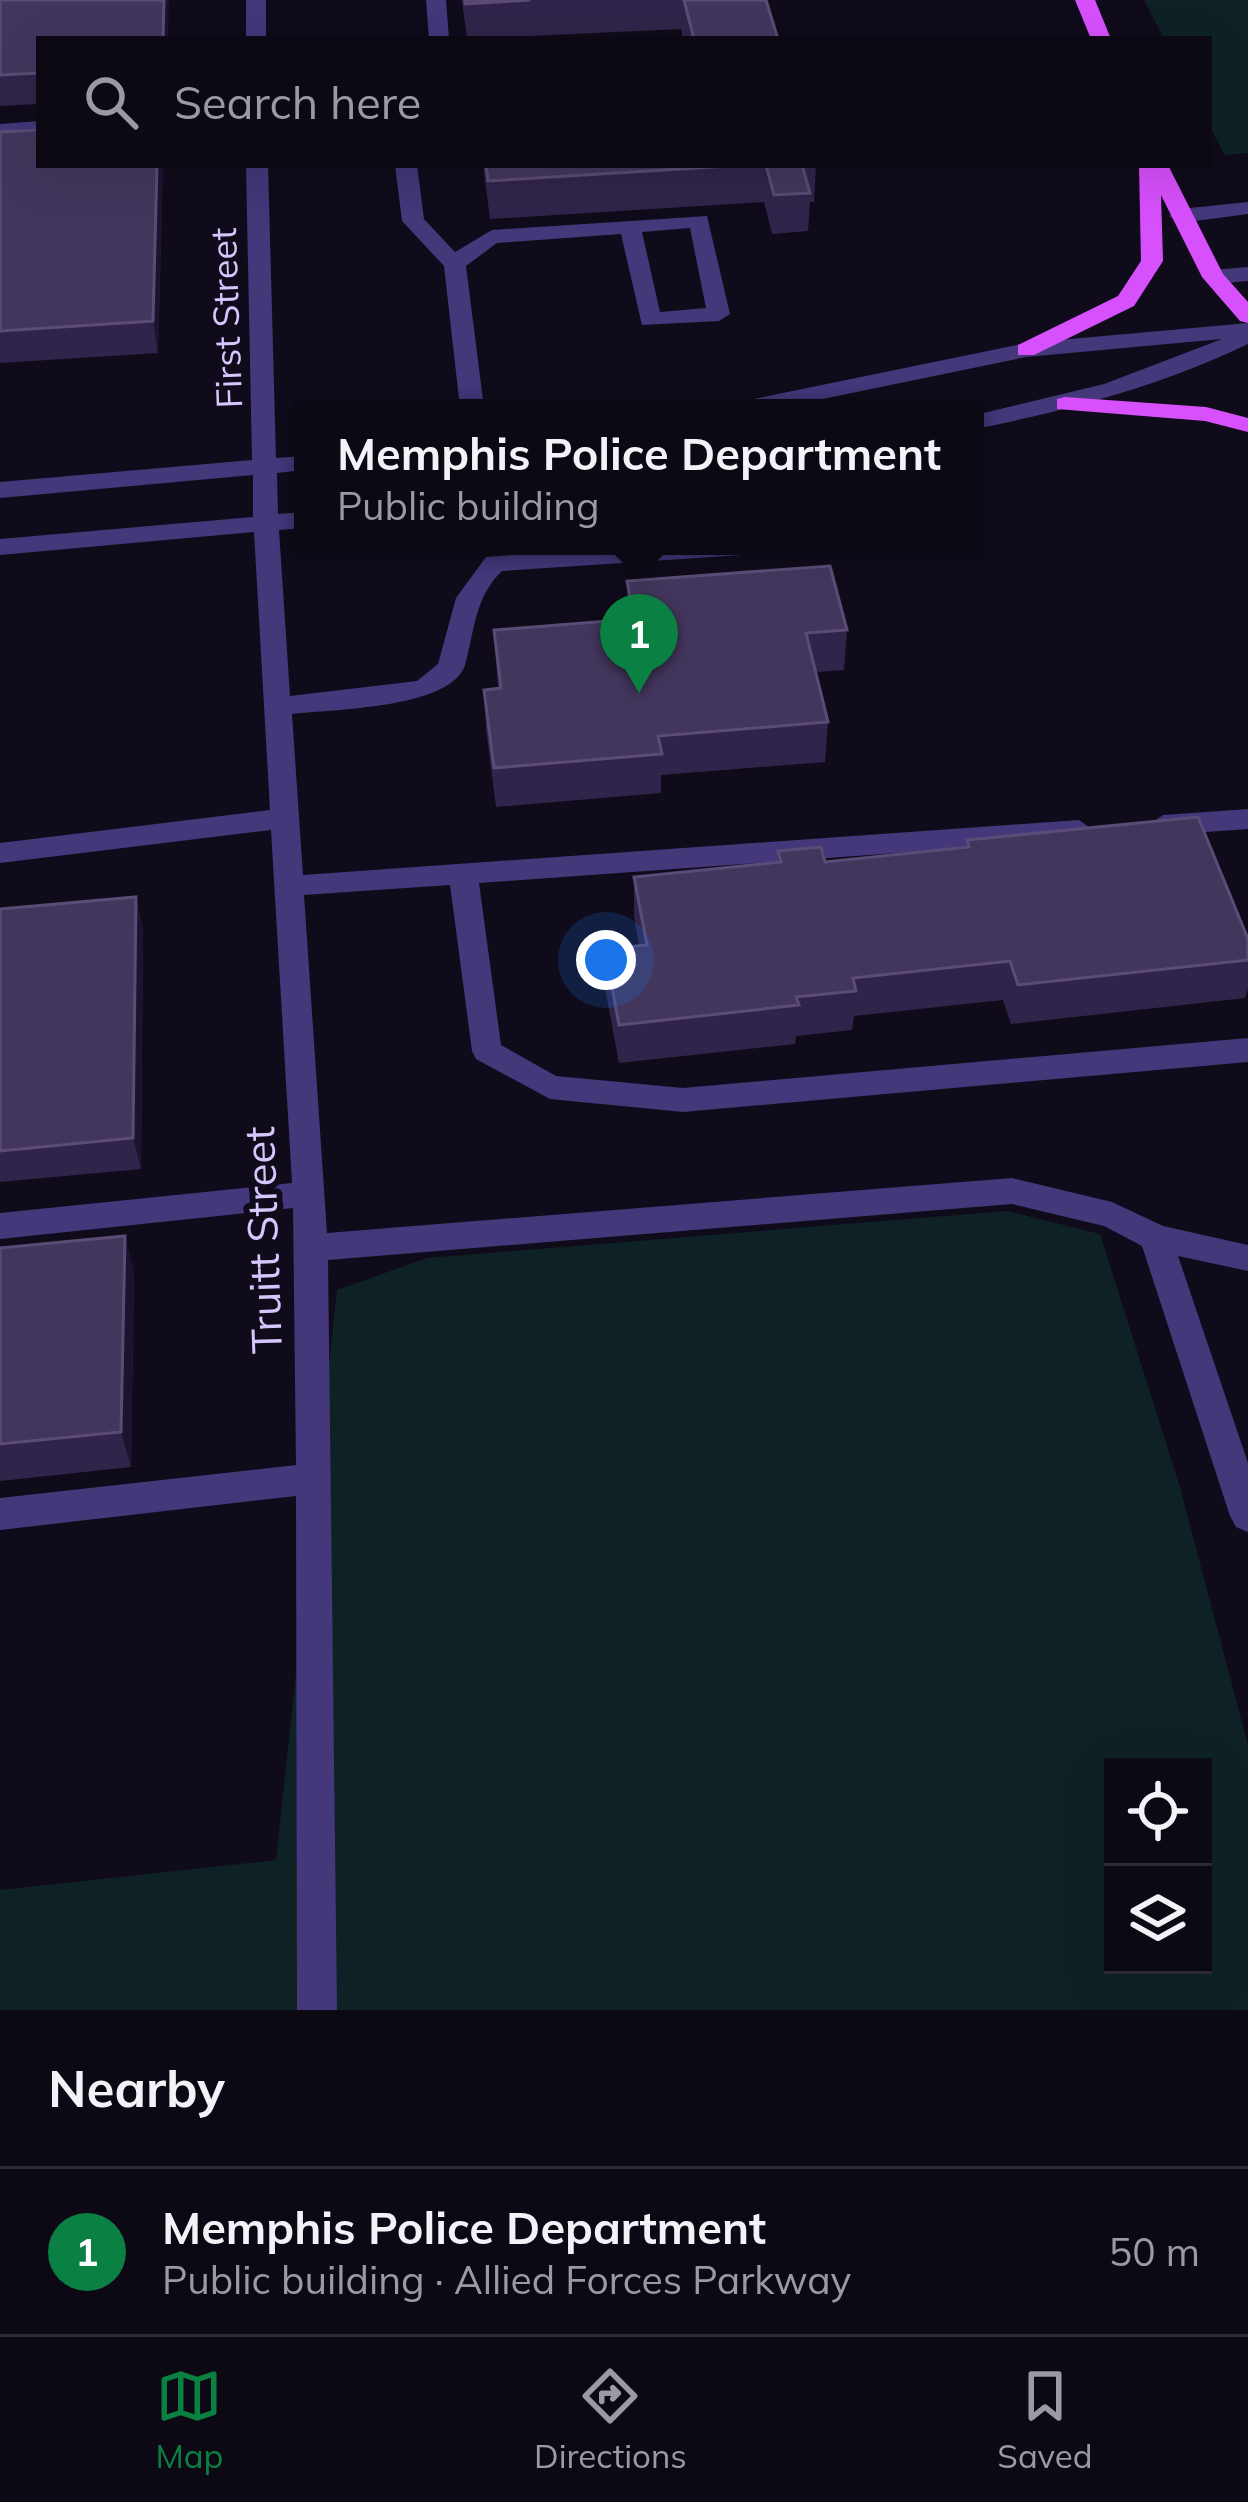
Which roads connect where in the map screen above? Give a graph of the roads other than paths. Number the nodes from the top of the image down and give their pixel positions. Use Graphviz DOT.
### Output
graph roads {
  1 [pos="256,0"];
  2 [pos="436,0"];
  3 [pos="1084,0"];
  4 [pos="256,36"];
  5 [pos="439,36"];
  6 [pos="1100,36"];
  7 [pos="36,128"];
  8 [pos="0,130"];
  9 [pos="257,168"];
  10 [pos="406,168"];
  11 [pos="1154,168"];
  12 [pos="1156,168"];
  13 [pos="1248,208"];
  14 [pos="1180,216"];
  15 [pos="630,226"];
  16 [pos="455,265"];
  17 [pos="1248,274"];
  18 [pos="1213,277"];
  19 [pos="1248,316"];
  20 [pos="1248,332"];
  21 [pos="1026,350"];
  22 [pos="471,399"];
  23 [pos="788,399"];
  24 [pos="1065,404"];
  25 [pos="984,420"];
  26 [pos="1248,425"];
  27 [pos="294,464"];
  28 [pos="266,468"];
  29 [pos="0,490"];
  30 [pos="294,521"];
  31 [pos="266,525"];
  32 [pos="0,547"];
  33 [pos="619,555"];
  34 [pos="278,707"];
  35 [pos="285,818"];
  36 [pos="1248,819"];
  37 [pos="0,853"];
  38 [pos="464,872"];
  39 [pos="289,886"];
  40 [pos="1248,1050"];
  41 [pos="309,1194"];
  42 [pos="0,1226"];
  43 [pos="1156,1238"];
  44 [pos="312,1248"];
  45 [pos="1248,1258"];
  46 [pos="311,1479"];
  47 [pos="0,1514"];
  48 [pos="1248,1516"];
  49 [pos="317,2010"];
  1 -- 4 [label="street"];
  2 -- 5 [label="street"];
  3 -- 6 [label="main road"];
  7 -- 8 [label="street"];
  9 -- 28 [label="street, First Street"];
  10 -- 16 [label="street"];
  11 -- 21 [label="main road"];
  12 -- 14 [label="main road"];
  13 -- 14 [label="street"];
  14 -- 18 [label="main road"];
  15 -- 15 [label="street"];
  15 -- 16 [label="street"];
  16 -- 22 [label="street"];
  17 -- 18 [label="street"];
  18 -- 19 [label="main road"];
  20 -- 21 [label="street"];
  20 -- 24 [label="street"];
  21 -- 23 [label="street"];
  24 -- 25 [label="street"];
  24 -- 26 [label="main road"];
  27 -- 28 [label="street"];
  28 -- 29 [label="street"];
  28 -- 31 [label="street, Truitt Street"];
  30 -- 31 [label="street"];
  31 -- 32 [label="street"];
  31 -- 34 [label="street, Truitt Street"];
  33 -- 34 [label="street"];
  34 -- 35 [label="street, Truitt Street"];
  35 -- 37 [label="street"];
  35 -- 39 [label="street, Truitt Street"];
  36 -- 38 [label="street"];
  38 -- 39 [label="street"];
  38 -- 40 [label="street"];
  39 -- 41 [label="street, Truitt Street"];
  41 -- 42 [label="street"];
  41 -- 44 [label="street, Truitt Street"];
  43 -- 44 [label="street"];
  43 -- 45 [label="street"];
  43 -- 48 [label="street"];
  44 -- 46 [label="street, Truitt Street"];
  46 -- 47 [label="street"];
  46 -- 49 [label="street, Truitt Street"];
}
